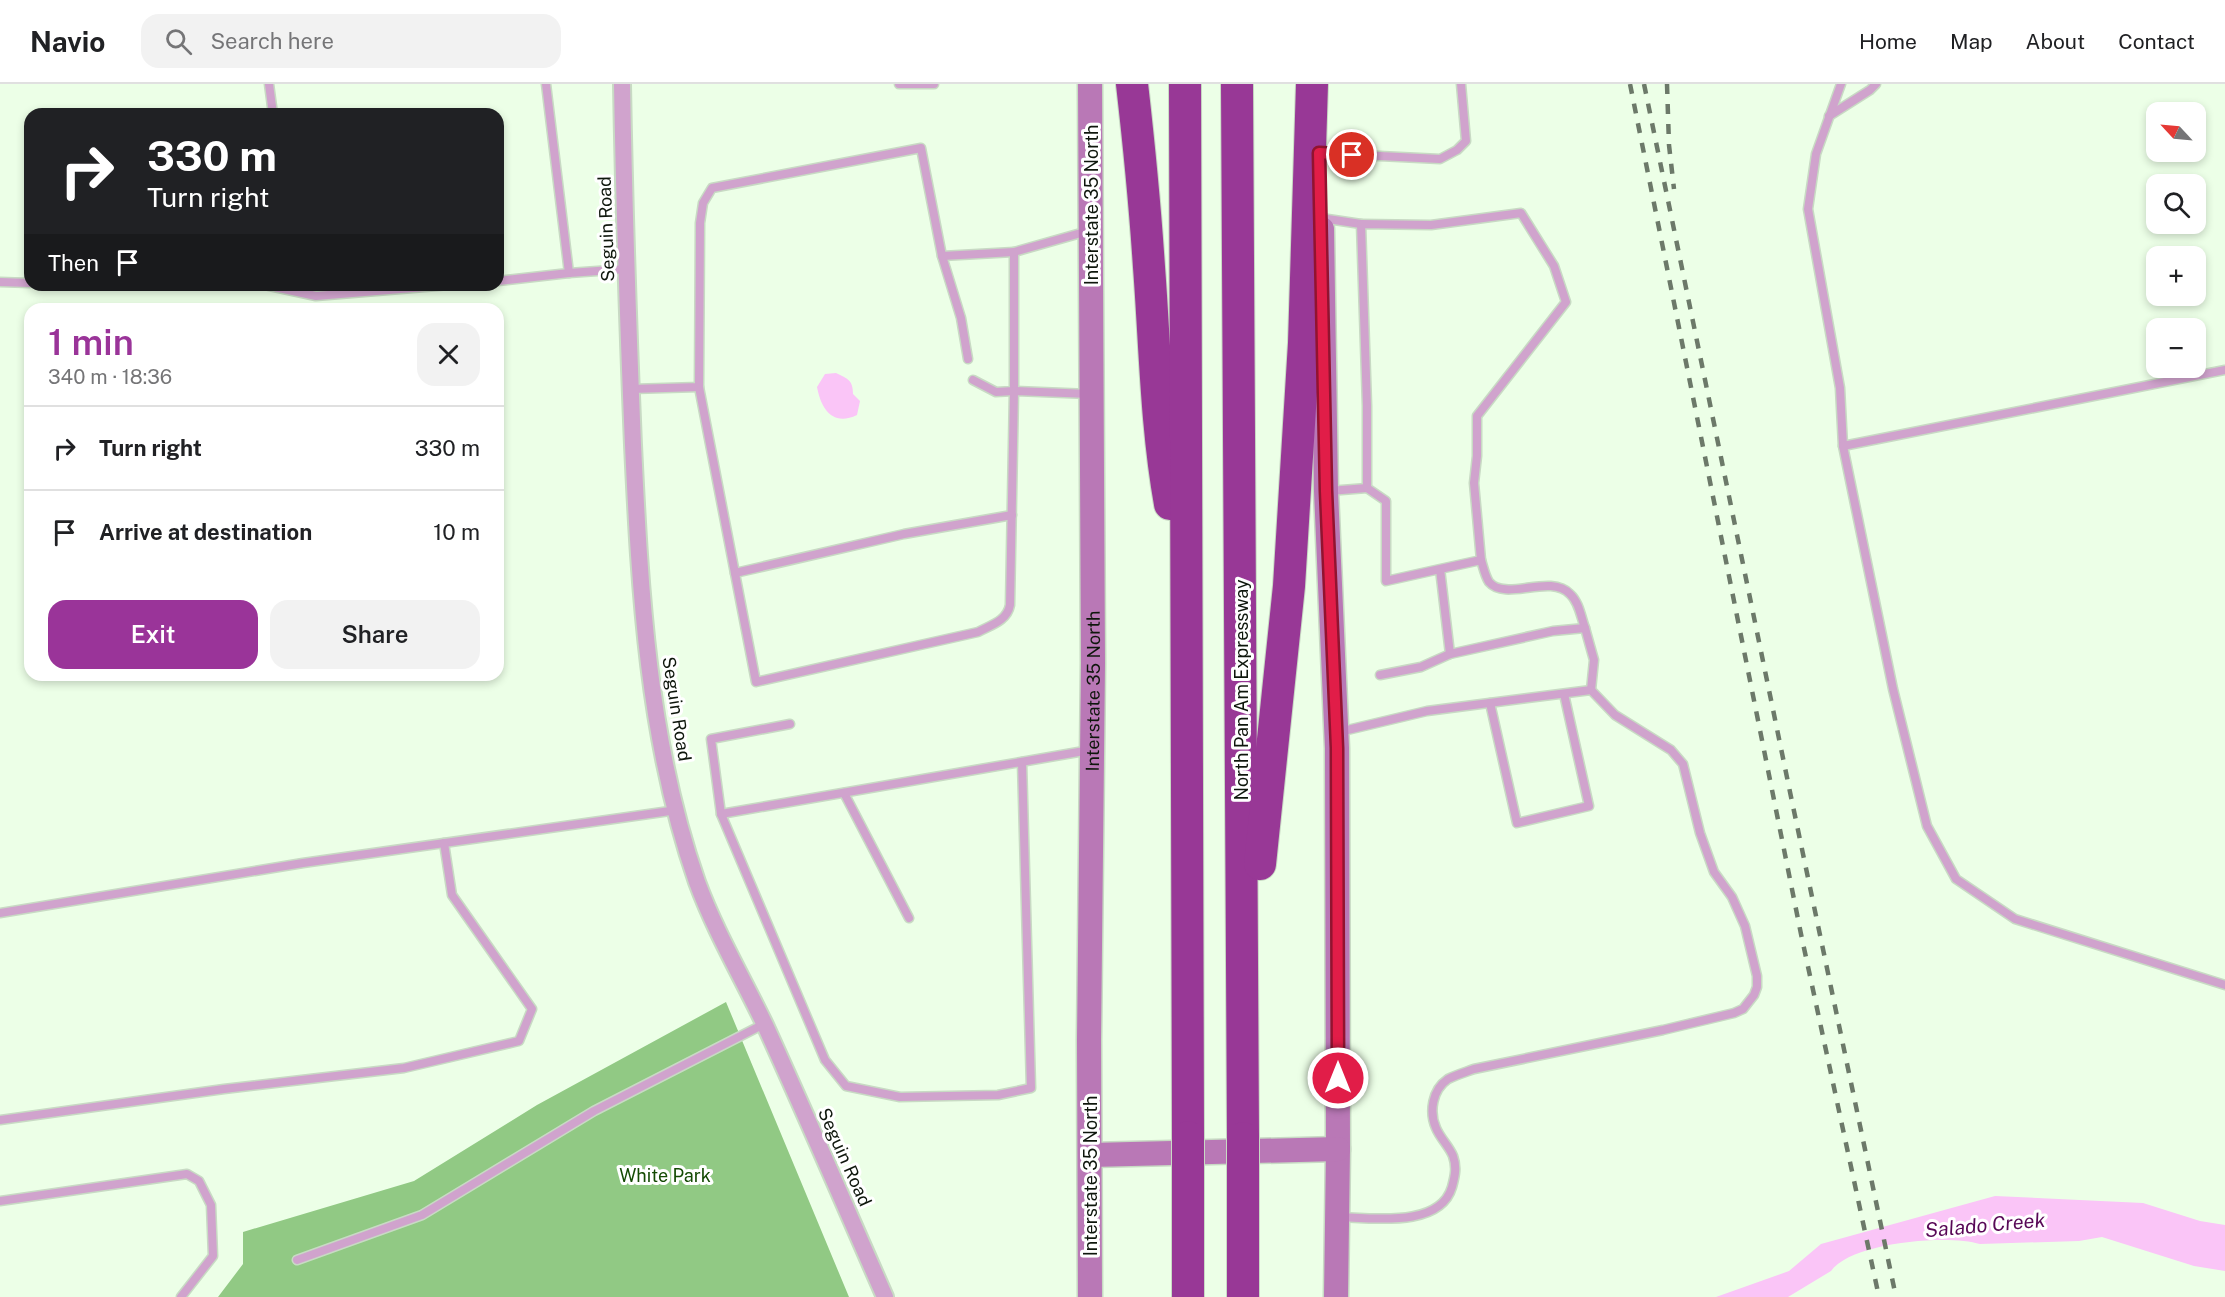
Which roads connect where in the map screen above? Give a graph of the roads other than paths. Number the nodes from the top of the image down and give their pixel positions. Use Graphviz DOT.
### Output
graph roads {
  1 [pos="269,84"];
  2 [pos="546,84"];
  3 [pos="622,84"];
  4 [pos="899,84"];
  5 [pos="934,84"];
  6 [pos="1090,84"];
  7 [pos="1132,84"];
  8 [pos="1185,84"];
  9 [pos="1237,84"];
  10 [pos="1314,84"];
  11 [pos="1461,84"];
  12 [pos="1841,84"];
  13 [pos="1876,84"];
  14 [pos="272,108"];
  15 [pos="1829,116"];
  16 [pos="1319,153"];
  17 [pos="1322,218"];
  18 [pos="1361,224"];
  19 [pos="1091,230"];
  20 [pos="1014,252"];
  21 [pos="942,256"];
  22 [pos="626,269"];
  23 [pos="569,273"];
  24 [pos="504,280"];
  25 [pos="0,282"];
  26 [pos="24,283"];
  27 [pos="304,291"];
  28 [pos="377,291"];
  29 [pos="968,358"];
  30 [pos="2225,370"];
  31 [pos="972,380"];
  32 [pos="699,387"];
  33 [pos="631,389"];
  34 [pos="1014,391"];
  35 [pos="1092,394"];
  36 [pos="1843,446"];
  37 [pos="1367,488"];
  38 [pos="1326,491"];
  39 [pos="1012,514"];
  40 [pos="1480,560"];
  41 [pos="1440,569"];
  42 [pos="735,573"];
  43 [pos="1187,594"];
  44 [pos="1585,628"];
  45 [pos="1450,654"];
  46 [pos="1380,675"];
  47 [pos="1591,690"];
  48 [pos="1564,694"];
  49 [pos="1490,703"];
  50 [pos="790,724"];
  51 [pos="1336,732"];
  52 [pos="1093,750"];
  53 [pos="1022,762"];
  54 [pos="844,793"];
  55 [pos="677,810"];
  56 [pos="721,814"];
  57 [pos="444,843"];
  58 [pos="0,913"];
  59 [pos="909,918"];
  60 [pos="2225,985"];
  61 [pos="764,1024"];
  62 [pos="1243,1032"];
  63 [pos="0,1120"];
  64 [pos="1338,1149"];
  65 [pos="1091,1155"];
  66 [pos="0,1201"];
  67 [pos="1337,1217"];
  68 [pos="297,1260"];
  69 [pos="181,1297"];
  70 [pos="885,1297"];
  71 [pos="1090,1297"];
  72 [pos="1188,1297"];
  73 [pos="1243,1297"];
  74 [pos="1336,1297"];
  1 -- 14 [label="lane"];
  2 -- 23 [label="lane"];
  3 -- 22 [label="street, Seguin Road"];
  4 -- 5 [label="lane"];
  6 -- 19 [label="main road, Interstate 35 North"];
  7 -- 43 [label="highway"];
  8 -- 43 [label="highway"];
  9 -- 62 [label="highway, North Pan Am Expressway"];
  10 -- 16 [label="main road"];
  10 -- 62 [label="highway"];
  11 -- 16 [label="lane"];
  12 -- 15 [label="lane"];
  13 -- 15 [label="lane"];
  15 -- 36 [label="lane"];
  16 -- 17 [label="main road"];
  17 -- 18 [label="lane"];
  17 -- 38 [label="main road"];
  18 -- 37 [label="lane"];
  18 -- 40 [label="lane"];
  19 -- 20 [label="lane"];
  19 -- 35 [label="main road, Interstate 35 North"];
  20 -- 21 [label="lane"];
  20 -- 34 [label="lane"];
  21 -- 29 [label="lane"];
  21 -- 32 [label="lane"];
  22 -- 23 [label="lane"];
  22 -- 33 [label="street, Seguin Road"];
  23 -- 24 [label="lane"];
  25 -- 26 [label="lane"];
  27 -- 28 [label="lane"];
  30 -- 36 [label="lane"];
  31 -- 34 [label="lane"];
  32 -- 33 [label="lane"];
  32 -- 42 [label="lane"];
  33 -- 55 [label="street, Seguin Road"];
  34 -- 35 [label="lane"];
  34 -- 39 [label="lane"];
  35 -- 52 [label="main road, Interstate 35 North"];
  36 -- 60 [label="lane"];
  37 -- 38 [label="lane"];
  37 -- 41 [label="lane"];
  38 -- 51 [label="main road"];
  39 -- 42 [label="lane"];
  39 -- 42 [label="lane"];
  40 -- 41 [label="lane"];
  40 -- 44 [label="lane"];
  41 -- 45 [label="lane"];
  43 -- 72 [label="highway, bridge"];
  44 -- 45 [label="lane"];
  44 -- 47 [label="lane"];
  45 -- 46 [label="lane"];
  47 -- 48 [label="lane"];
  47 -- 67 [label="lane"];
  48 -- 49 [label="lane"];
  48 -- 49 [label="lane"];
  49 -- 51 [label="lane"];
  50 -- 56 [label="lane"];
  51 -- 64 [label="main road"];
  52 -- 53 [label="lane"];
  52 -- 65 [label="main road, Interstate 35 North"];
  53 -- 54 [label="lane"];
  53 -- 56 [label="lane"];
  54 -- 56 [label="lane"];
  54 -- 59 [label="lane"];
  55 -- 57 [label="lane"];
  55 -- 61 [label="street, Seguin Road"];
  57 -- 58 [label="lane"];
  57 -- 63 [label="lane"];
  61 -- 68 [label="lane"];
  61 -- 70 [label="street, Seguin Road"];
  62 -- 73 [label="highway, North Pan Am Expressway, bridge"];
  64 -- 65 [label="main road"];
  64 -- 67 [label="main road"];
  65 -- 71 [label="main road, Interstate 35 North"];
  66 -- 69 [label="lane"];
  67 -- 74 [label="main road"];
}
